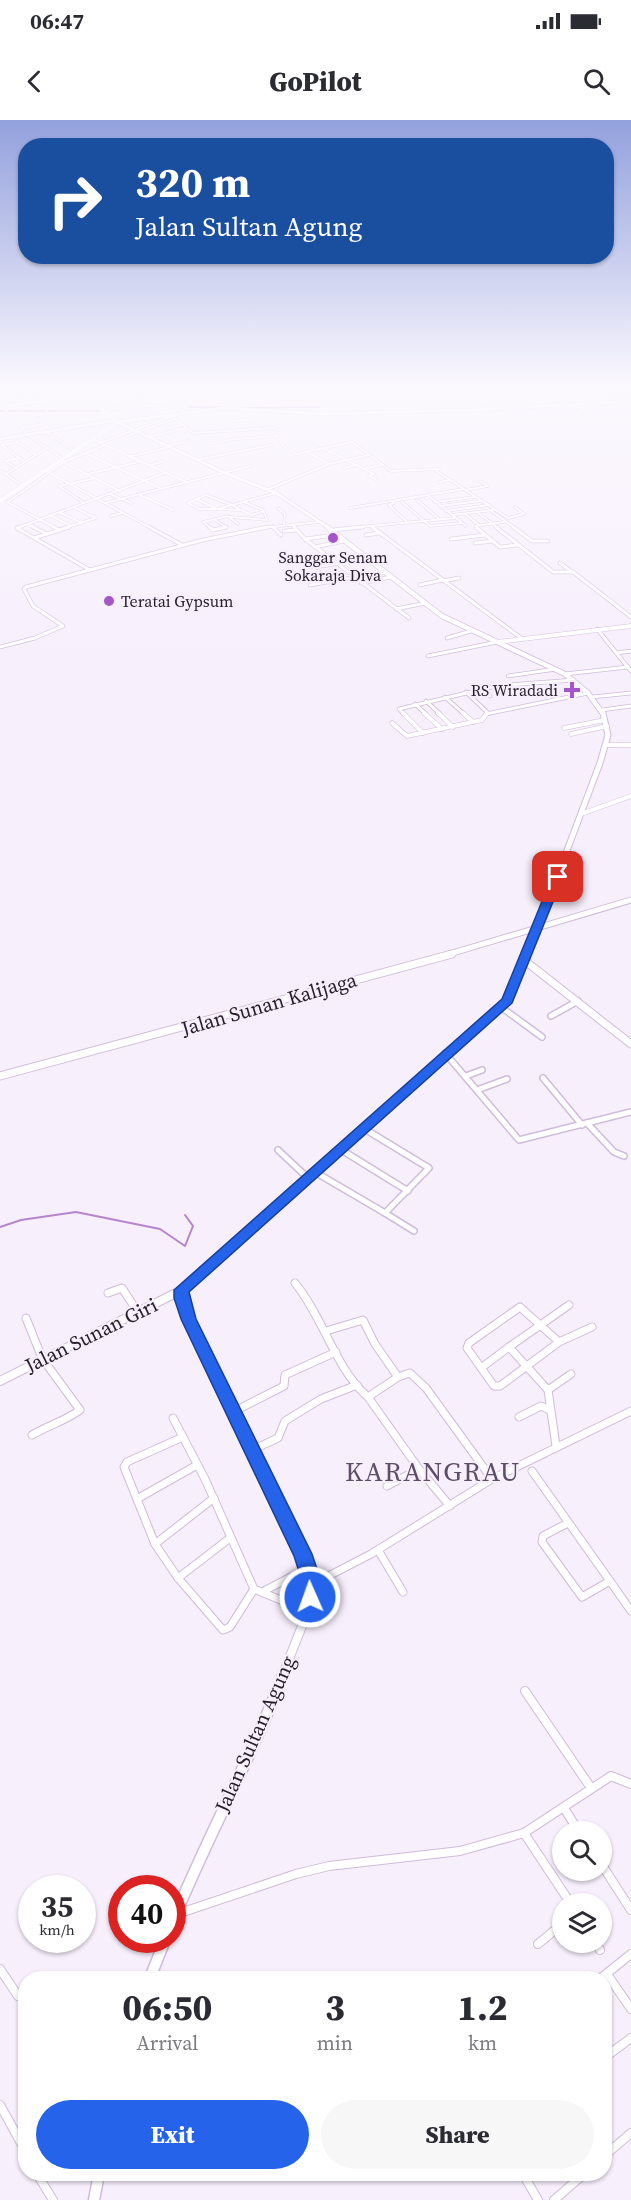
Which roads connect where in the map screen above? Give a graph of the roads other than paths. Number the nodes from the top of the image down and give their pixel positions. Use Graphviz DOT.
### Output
graph roads {
  1 [pos="16,481"];
  2 [pos="31,481"];
  3 [pos="35,481"];
  4 [pos="64,481"];
  5 [pos="83,481"];
  6 [pos="102,481"];
  7 [pos="144,481"];
  8 [pos="190,481"];
  9 [pos="248,481"];
  10 [pos="288,481"];
  11 [pos="445,481"];
  12 [pos="452,481"];
  13 [pos="480,481"];
  14 [pos="186,482"];
  15 [pos="440,482"];
  16 [pos="70,484"];
  17 [pos="469,485"];
  18 [pos="23,486"];
  19 [pos="128,488"];
  20 [pos="475,488"];
  21 [pos="161,489"];
  22 [pos="269,489"];
  23 [pos="419,489"];
  24 [pos="120,491"];
  25 [pos="466,491"];
  26 [pos="276,493"];
  27 [pos="110,494"];
  28 [pos="140,494"];
  29 [pos="428,496"];
  30 [pos="475,496"];
  31 [pos="228,498"];
  32 [pos="96,499"];
  33 [pos="122,499"];
  34 [pos="196,499"];
  35 [pos="1,500"];
  36 [pos="220,500"];
  37 [pos="417,500"];
  38 [pos="482,501"];
  39 [pos="8,502"];
  40 [pos="244,502"];
  41 [pos="402,502"];
  42 [pos="435,502"];
  43 [pos="84,503"];
  44 [pos="105,503"];
  45 [pos="131,503"];
  46 [pos="232,505"];
  47 [pos="489,505"];
  48 [pos="440,506"];
  49 [pos="73,507"];
  50 [pos="515,507"];
  51 [pos="278,508"];
  52 [pos="350,508"];
  53 [pos="217,509"];
  54 [pos="495,509"];
  55 [pos="173,510"];
  56 [pos="241,510"];
  57 [pos="490,510"];
  58 [pos="519,510"];
  59 [pos="264,511"];
  60 [pos="446,511"];
  61 [pos="59,512"];
  62 [pos="477,512"];
  63 [pos="499,512"];
  64 [pos="122,513"];
  65 [pos="465,514"];
  66 [pos="50,515"];
  67 [pos="111,516"];
  68 [pos="228,516"];
  69 [pos="453,517"];
  70 [pos="508,518"];
  71 [pos="39,519"];
  72 [pos="439,519"];
  73 [pos="500,519"];
  74 [pos="215,520"];
  75 [pos="406,521"];
  76 [pos="423,521"];
  77 [pos="319,522"];
  78 [pos="504,522"];
  79 [pos="82,523"];
  80 [pos="492,523"];
  81 [pos="27,524"];
  82 [pos="238,524"];
  83 [pos="292,524"];
  84 [pos="462,524"];
  85 [pos="284,525"];
  86 [pos="479,525"];
  87 [pos="71,526"];
  88 [pos="272,526"];
  89 [pos="371,526"];
  90 [pos="466,526"];
  91 [pos="59,530"];
  92 [pos="214,530"];
  93 [pos="297,530"];
  94 [pos="284,531"];
  95 [pos="205,532"];
  96 [pos="334,533"];
  97 [pos="380,533"];
  98 [pos="47,534"];
  99 [pos="281,535"];
  100 [pos="366,535"];
  101 [pos="485,535"];
  102 [pos="34,538"];
  103 [pos="305,538"];
  104 [pos="451,539"];
  105 [pos="344,540"];
  106 [pos="493,541"];
  107 [pos="548,542"];
  108 [pos="402,543"];
  109 [pos="475,543"];
  110 [pos="182,545"];
  111 [pos="396,545"];
  112 [pos="519,545"];
  113 [pos="315,547"];
  114 [pos="560,563"];
  115 [pos="334,564"];
  116 [pos="321,566"];
  117 [pos="90,570"];
  118 [pos="318,571"];
  119 [pos="385,572"];
  120 [pos="572,572"];
  121 [pos="354,577"];
  122 [pos="391,577"];
  123 [pos="459,578"];
  124 [pos="320,581"];
  125 [pos="443,581"];
  126 [pos="361,582"];
  127 [pos="310,585"];
  128 [pos="420,585"];
  129 [pos="426,603"];
  130 [pos="476,605"];
  131 [pos="468,607"];
  132 [pos="396,609"];
  133 [pos="631,617"];
  134 [pos="409,618"];
  135 [pos="631,626"];
  136 [pos="597,629"];
  137 [pos="471,631"];
  138 [pos="447,638"];
  139 [pos="521,638"];
  140 [pos="496,642"];
  141 [pos="0,647"];
  142 [pos="631,651"];
  143 [pos="617,653"];
  144 [pos="428,656"];
  145 [pos="631,660"];
  146 [pos="623,661"];
  147 [pos="628,667"];
  148 [pos="557,669"];
  149 [pos="631,671"];
  150 [pos="565,674"];
  151 [pos="508,676"];
  152 [pos="573,680"];
  153 [pos="502,686"];
  154 [pos="483,689"];
  155 [pos="466,692"];
  156 [pos="508,692"];
  157 [pos="631,693"];
  158 [pos="590,695"];
  159 [pos="490,696"];
  160 [pos="445,697"];
  161 [pos="426,701"];
  162 [pos="415,704"];
  163 [pos="631,706"];
  164 [pos="602,710"];
  165 [pos="487,712"];
  166 [pos="605,720"];
  167 [pos="473,722"];
  168 [pos="392,723"];
  169 [pos="607,726"];
  170 [pos="453,727"];
  171 [pos="564,728"];
  172 [pos="442,729"];
  173 [pos="423,733"];
  174 [pos="572,734"];
  175 [pos="605,745"];
  176 [pos="631,745"];
  177 [pos="631,795"];
  178 [pos="581,814"];
  179 [pos="631,900"];
  180 [pos="537,930"];
  181 [pos="524,960"];
  182 [pos="578,1001"];
  183 [pos="501,1007"];
  184 [pos="551,1016"];
  185 [pos="543,1037"];
  186 [pos="631,1044"];
  187 [pos="446,1053"];
  188 [pos="482,1070"];
  189 [pos="0,1076"];
  190 [pos="466,1076"];
  191 [pos="543,1078"];
  192 [pos="507,1079"];
  193 [pos="477,1090"];
  194 [pos="631,1112"];
  195 [pos="584,1124"];
  196 [pos="363,1128"];
  197 [pos="340,1149"];
  198 [pos="278,1150"];
  199 [pos="624,1156"];
  200 [pos="312,1175"];
  201 [pos="408,1191"];
  202 [pos="385,1213"];
  203 [pos="414,1231"];
  204 [pos="295,1282"];
  205 [pos="182,1290"];
  206 [pos="108,1293"];
  207 [pos="569,1305"];
  208 [pos="137,1311"];
  209 [pos="26,1318"];
  210 [pos="540,1324"];
  211 [pos="592,1327"];
  212 [pos="326,1331"];
  213 [pos="559,1342"];
  214 [pos="509,1347"];
  215 [pos="336,1352"];
  216 [pos="42,1358"];
  217 [pos="527,1367"];
  218 [pos="481,1368"];
  219 [pos="571,1374"];
  220 [pos="398,1377"];
  221 [pos="0,1381"];
  222 [pos="357,1385"];
  223 [pos="548,1390"];
  224 [pos="368,1397"];
  225 [pos="550,1410"];
  226 [pos="631,1411"];
  227 [pos="233,1412"];
  228 [pos="519,1417"];
  229 [pos="173,1418"];
  230 [pos="32,1436"];
  231 [pos="183,1437"];
  232 [pos="556,1446"];
  233 [pos="254,1449"];
  234 [pos="197,1465"];
  235 [pos="528,1467"];
  236 [pos="419,1469"];
  237 [pos="492,1479"];
  238 [pos="387,1486"];
  239 [pos="214,1498"];
  240 [pos="137,1499"];
  241 [pos="450,1506"];
  242 [pos="568,1523"];
  243 [pos="230,1538"];
  244 [pos="154,1544"];
  245 [pos="378,1550"];
  246 [pos="308,1568"];
  247 [pos="178,1578"];
  248 [pos="610,1581"];
  249 [pos="313,1584"];
  250 [pos="258,1591"];
  251 [pos="403,1592"];
  252 [pos="307,1611"];
  253 [pos="631,1611"];
  254 [pos="525,1691"];
  255 [pos="631,1784"];
  256 [pos="591,1788"];
  257 [pos="564,1808"];
  258 [pos="572,1821"];
  259 [pos="524,1833"];
  260 [pos="612,1881"];
  261 [pos="186,1889"];
  262 [pos="564,1893"];
  263 [pos="631,1910"];
  264 [pos="186,1914"];
  265 [pos="552,1932"];
  266 [pos="538,1944"];
  267 [pos="160,1953"];
  268 [pos="631,1954"];
  269 [pos="0,1970"];
  270 [pos="153,1971"];
  271 [pos="610,1971"];
  272 [pos="3,1982"];
  273 [pos="612,1986"];
  274 [pos="18,1996"];
  275 [pos="631,2009"];
  276 [pos="631,2038"];
  277 [pos="612,2052"];
  278 [pos="0,2105"];
  279 [pos="631,2133"];
  280 [pos="18,2138"];
  281 [pos="612,2149"];
  282 [pos="41,2181"];
  283 [pos="98,2181"];
  284 [pos="527,2181"];
  285 [pos="576,2181"];
  286 [pos="53,2200"];
  287 [pos="94,2200"];
  288 [pos="538,2200"];
  289 [pos="554,2200"];
  1 -- 18 [label="street"];
  2 -- 18 [label="highway"];
  3 -- 39 [label="street"];
  4 -- 16 [label="street"];
  5 -- 16 [label="street"];
  6 -- 24 [label="street"];
  7 -- 19 [label="street"];
  7 -- 21 [label="street"];
  8 -- 14 [label="street"];
  9 -- 22 [label="main road"];
  10 -- 22 [label="street"];
  11 -- 15 [label="street"];
  12 -- 25 [label="street"];
  13 -- 20 [label="street"];
  14 -- 21 [label="street"];
  16 -- 32 [label="street"];
  16 -- 43 [label="street"];
  17 -- 20 [label="street"];
  18 -- 35 [label="highway"];
  19 -- 24 [label="street"];
  19 -- 28 [label="street"];
  20 -- 25 [label="street"];
  21 -- 28 [label="street"];
  22 -- 26 [label="main road"];
  23 -- 29 [label="street"];
  24 -- 27 [label="street"];
  25 -- 29 [label="street"];
  25 -- 30 [label="street"];
  26 -- 40 [label="street"];
  26 -- 77 [label="main road"];
  27 -- 32 [label="street"];
  27 -- 33 [label="street"];
  28 -- 33 [label="street"];
  28 -- 55 [label="street"];
  29 -- 37 [label="street"];
  29 -- 42 [label="street"];
  29 -- 52 [label="street"];
  30 -- 38 [label="street"];
  30 -- 42 [label="street"];
  31 -- 36 [label="street"];
  32 -- 43 [label="street"];
  32 -- 44 [label="street"];
  33 -- 44 [label="street"];
  33 -- 45 [label="street"];
  34 -- 36 [label="street"];
  34 -- 53 [label="street"];
  34 -- 53 [label="street"];
  35 -- 39 [label="street"];
  36 -- 46 [label="street"];
  37 -- 41 [label="street"];
  37 -- 72 [label="street"];
  38 -- 47 [label="street"];
  38 -- 48 [label="street"];
  39 -- 71 [label="street"];
  40 -- 46 [label="street"];
  40 -- 59 [label="street"];
  41 -- 75 [label="street"];
  41 -- 76 [label="street"];
  42 -- 48 [label="street"];
  43 -- 49 [label="street"];
  44 -- 64 [label="street"];
  46 -- 53 [label="street"];
  46 -- 56 [label="street"];
  47 -- 54 [label="street"];
  47 -- 60 [label="street"];
  48 -- 60 [label="street"];
  49 -- 61 [label="street"];
  49 -- 79 [label="street"];
  50 -- 58 [label="street"];
  51 -- 85 [label="street"];
  53 -- 68 [label="street"];
  54 -- 57 [label="street"];
  54 -- 63 [label="street"];
  56 -- 59 [label="street"];
  56 -- 68 [label="street"];
  57 -- 62 [label="street"];
  57 -- 73 [label="street"];
  58 -- 63 [label="street"];
  58 -- 70 [label="street"];
  59 -- 68 [label="street"];
  60 -- 69 [label="street"];
  61 -- 66 [label="street"];
  61 -- 79 [label="street"];
  62 -- 65 [label="street"];
  62 -- 80 [label="street"];
  63 -- 70 [label="street"];
  64 -- 67 [label="street"];
  64 -- 110 [label="street"];
  65 -- 69 [label="street"];
  65 -- 86 [label="street"];
  66 -- 71 [label="street"];
  66 -- 87 [label="street"];
  68 -- 74 [label="street"];
  68 -- 82 [label="street"];
  69 -- 72 [label="street"];
  69 -- 84 [label="street"];
  70 -- 73 [label="street"];
  71 -- 81 [label="street"];
  71 -- 91 [label="street"];
  72 -- 76 [label="street"];
  73 -- 78 [label="street"];
  74 -- 92 [label="street"];
  74 -- 92 [label="street"];
  75 -- 76 [label="street"];
  75 -- 89 [label="street"];
  76 -- 84 [label="street"];
  77 -- 83 [label="street"];
  77 -- 96 [label="main road"];
  78 -- 80 [label="street"];
  78 -- 107 [label="street"];
  79 -- 87 [label="street"];
  80 -- 86 [label="street"];
  80 -- 112 [label="street"];
  81 -- 98 [label="street"];
  81 -- 102 [label="street"];
  83 -- 85 [label="street"];
  83 -- 93 [label="street"];
  84 -- 90 [label="street"];
  85 -- 88 [label="street"];
  86 -- 101 [label="street"];
  87 -- 91 [label="street"];
  88 -- 99 [label="street"];
  88 -- 110 [label="street"];
  89 -- 96 [label="street"];
  89 -- 97 [label="street"];
  91 -- 98 [label="street"];
  92 -- 95 [label="street"];
  93 -- 94 [label="street"];
  93 -- 103 [label="street"];
  96 -- 103 [label="street"];
  96 -- 105 [label="main road"];
  97 -- 100 [label="street"];
  97 -- 111 [label="street"];
  98 -- 102 [label="street"];
  101 -- 104 [label="street"];
  101 -- 106 [label="street"];
  102 -- 117 [label="street"];
  103 -- 113 [label="street"];
  105 -- 113 [label="street"];
  105 -- 119 [label="main road"];
  106 -- 109 [label="street"];
  106 -- 112 [label="street"];
  108 -- 111 [label="street"];
  110 -- 117 [label="street"];
  111 -- 125 [label="street"];
  112 -- 120 [label="street"];
  113 -- 115 [label="street"];
  114 -- 120 [label="street"];
  115 -- 116 [label="street"];
  115 -- 121 [label="street"];
  117 -- 141 [label="street"];
  118 -- 124 [label="street"];
  119 -- 121 [label="street"];
  119 -- 122 [label="main road"];
  120 -- 133 [label="street"];
  121 -- 124 [label="street"];
  121 -- 126 [label="street"];
  122 -- 126 [label="street"];
  122 -- 129 [label="main road"];
  123 -- 125 [label="street"];
  124 -- 127 [label="street"];
  125 -- 128 [label="street"];
  125 -- 130 [label="street"];
  126 -- 132 [label="street"];
  129 -- 132 [label="street"];
  129 -- 137 [label="main road"];
  130 -- 131 [label="street"];
  130 -- 139 [label="street"];
  132 -- 134 [label="street"];
  135 -- 136 [label="street"];
  136 -- 139 [label="street"];
  136 -- 143 [label="street"];
  137 -- 138 [label="street"];
  137 -- 140 [label="main road"];
  139 -- 140 [label="street"];
  140 -- 144 [label="street"];
  140 -- 148 [label="main road"];
  142 -- 143 [label="street"];
  143 -- 146 [label="street"];
  145 -- 146 [label="street"];
  146 -- 147 [label="street"];
  147 -- 149 [label="street"];
  147 -- 150 [label="street"];
  148 -- 150 [label="main road"];
  148 -- 151 [label="street"];
  150 -- 152 [label="main road"];
  152 -- 153 [label="street"];
  152 -- 158 [label="main road"];
  153 -- 154 [label="street"];
  153 -- 156 [label="street"];
  154 -- 155 [label="street"];
  154 -- 159 [label="street"];
  155 -- 160 [label="street"];
  155 -- 165 [label="street"];
  157 -- 158 [label="street"];
  158 -- 164 [label="main road"];
  158 -- 165 [label="street"];
  160 -- 161 [label="street"];
  160 -- 167 [label="street"];
  161 -- 162 [label="street"];
  161 -- 170 [label="street"];
  162 -- 172 [label="street"];
  162 -- 173 [label="street"];
  163 -- 164 [label="street"];
  164 -- 166 [label="main road"];
  165 -- 167 [label="street"];
  166 -- 169 [label="main road"];
  166 -- 171 [label="street"];
  167 -- 170 [label="street"];
  168 -- 173 [label="street"];
  169 -- 174 [label="street"];
  169 -- 175 [label="main road"];
  170 -- 172 [label="street"];
  172 -- 173 [label="street"];
  175 -- 176 [label="street"];
  175 -- 178 [label="main road"];
  177 -- 178 [label="street"];
  178 -- 180 [label="main road"];
  179 -- 180 [label="street, Jalan Sunan Kalijaga"];
  180 -- 181 [label="street"];
  180 -- 189 [label="street, Jalan Sunan Kalijaga"];
  181 -- 182 [label="street"];
  181 -- 183 [label="street"];
  182 -- 184 [label="street"];
  182 -- 186 [label="street"];
  183 -- 185 [label="street"];
  183 -- 187 [label="street"];
  187 -- 190 [label="street"];
  187 -- 196 [label="street"];
  188 -- 190 [label="street"];
  190 -- 193 [label="street"];
  191 -- 195 [label="street"];
  192 -- 193 [label="street"];
  193 -- 195 [label="street"];
  194 -- 195 [label="street"];
  195 -- 199 [label="street"];
  196 -- 197 [label="street"];
  196 -- 201 [label="street"];
  197 -- 200 [label="street"];
  197 -- 201 [label="street"];
  198 -- 200 [label="street"];
  200 -- 202 [label="street"];
  200 -- 205 [label="street"];
  201 -- 202 [label="street"];
  202 -- 203 [label="street"];
  204 -- 212 [label="street"];
  205 -- 208 [label="street, Jalan Sunan Giri"];
  205 -- 227 [label="street, Jalan Sultan Agung"];
  206 -- 208 [label="street"];
  207 -- 210 [label="street"];
  208 -- 216 [label="street, Jalan Sunan Giri"];
  209 -- 216 [label="street"];
  210 -- 213 [label="street"];
  210 -- 214 [label="street"];
  210 -- 218 [label="street"];
  211 -- 213 [label="street"];
  212 -- 215 [label="street"];
  212 -- 220 [label="street"];
  213 -- 217 [label="street"];
  214 -- 217 [label="street"];
  214 -- 218 [label="street"];
  215 -- 222 [label="street"];
  215 -- 227 [label="street"];
  216 -- 221 [label="street, Jalan Sunan Giri"];
  216 -- 230 [label="street"];
  217 -- 218 [label="street"];
  217 -- 223 [label="street"];
  219 -- 223 [label="street"];
  220 -- 224 [label="street"];
  220 -- 237 [label="street"];
  222 -- 224 [label="street"];
  222 -- 233 [label="street"];
  223 -- 225 [label="street"];
  224 -- 236 [label="street"];
  225 -- 228 [label="street"];
  225 -- 232 [label="street"];
  226 -- 232 [label="street"];
  227 -- 233 [label="street, Jalan Sultan Agung"];
  229 -- 231 [label="street"];
  231 -- 234 [label="street"];
  231 -- 240 [label="street"];
  232 -- 235 [label="street"];
  233 -- 246 [label="street, Jalan Sultan Agung"];
  234 -- 239 [label="street"];
  234 -- 240 [label="street"];
  235 -- 237 [label="street"];
  235 -- 242 [label="street"];
  236 -- 238 [label="street"];
  236 -- 241 [label="street"];
  237 -- 241 [label="street"];
  239 -- 243 [label="street"];
  239 -- 244 [label="street"];
  240 -- 244 [label="street"];
  241 -- 245 [label="street"];
  242 -- 248 [label="street"];
  242 -- 248 [label="street"];
  243 -- 247 [label="street"];
  243 -- 250 [label="street"];
  244 -- 247 [label="street"];
  245 -- 249 [label="street"];
  245 -- 251 [label="street"];
  246 -- 249 [label="street, Jalan Sultan Agung"];
  246 -- 250 [label="street"];
  247 -- 250 [label="street"];
  248 -- 253 [label="street"];
  249 -- 252 [label="street, Jalan Sultan Agung"];
  250 -- 252 [label="street"];
  252 -- 261 [label="street, Jalan Sultan Agung"];
  254 -- 256 [label="street"];
  255 -- 256 [label="street"];
  256 -- 257 [label="street"];
  257 -- 258 [label="street"];
  257 -- 259 [label="street"];
  259 -- 262 [label="street"];
  259 -- 264 [label="street"];
  260 -- 263 [label="street"];
  265 -- 266 [label="street"];
  267 -- 270 [label="street"];
  268 -- 271 [label="street"];
  269 -- 272 [label="street"];
  272 -- 274 [label="street"];
  273 -- 275 [label="street"];
  276 -- 277 [label="street"];
  278 -- 280 [label="street"];
  279 -- 281 [label="street"];
  282 -- 286 [label="street"];
  283 -- 287 [label="street"];
  284 -- 288 [label="street"];
  285 -- 289 [label="street"];
}
